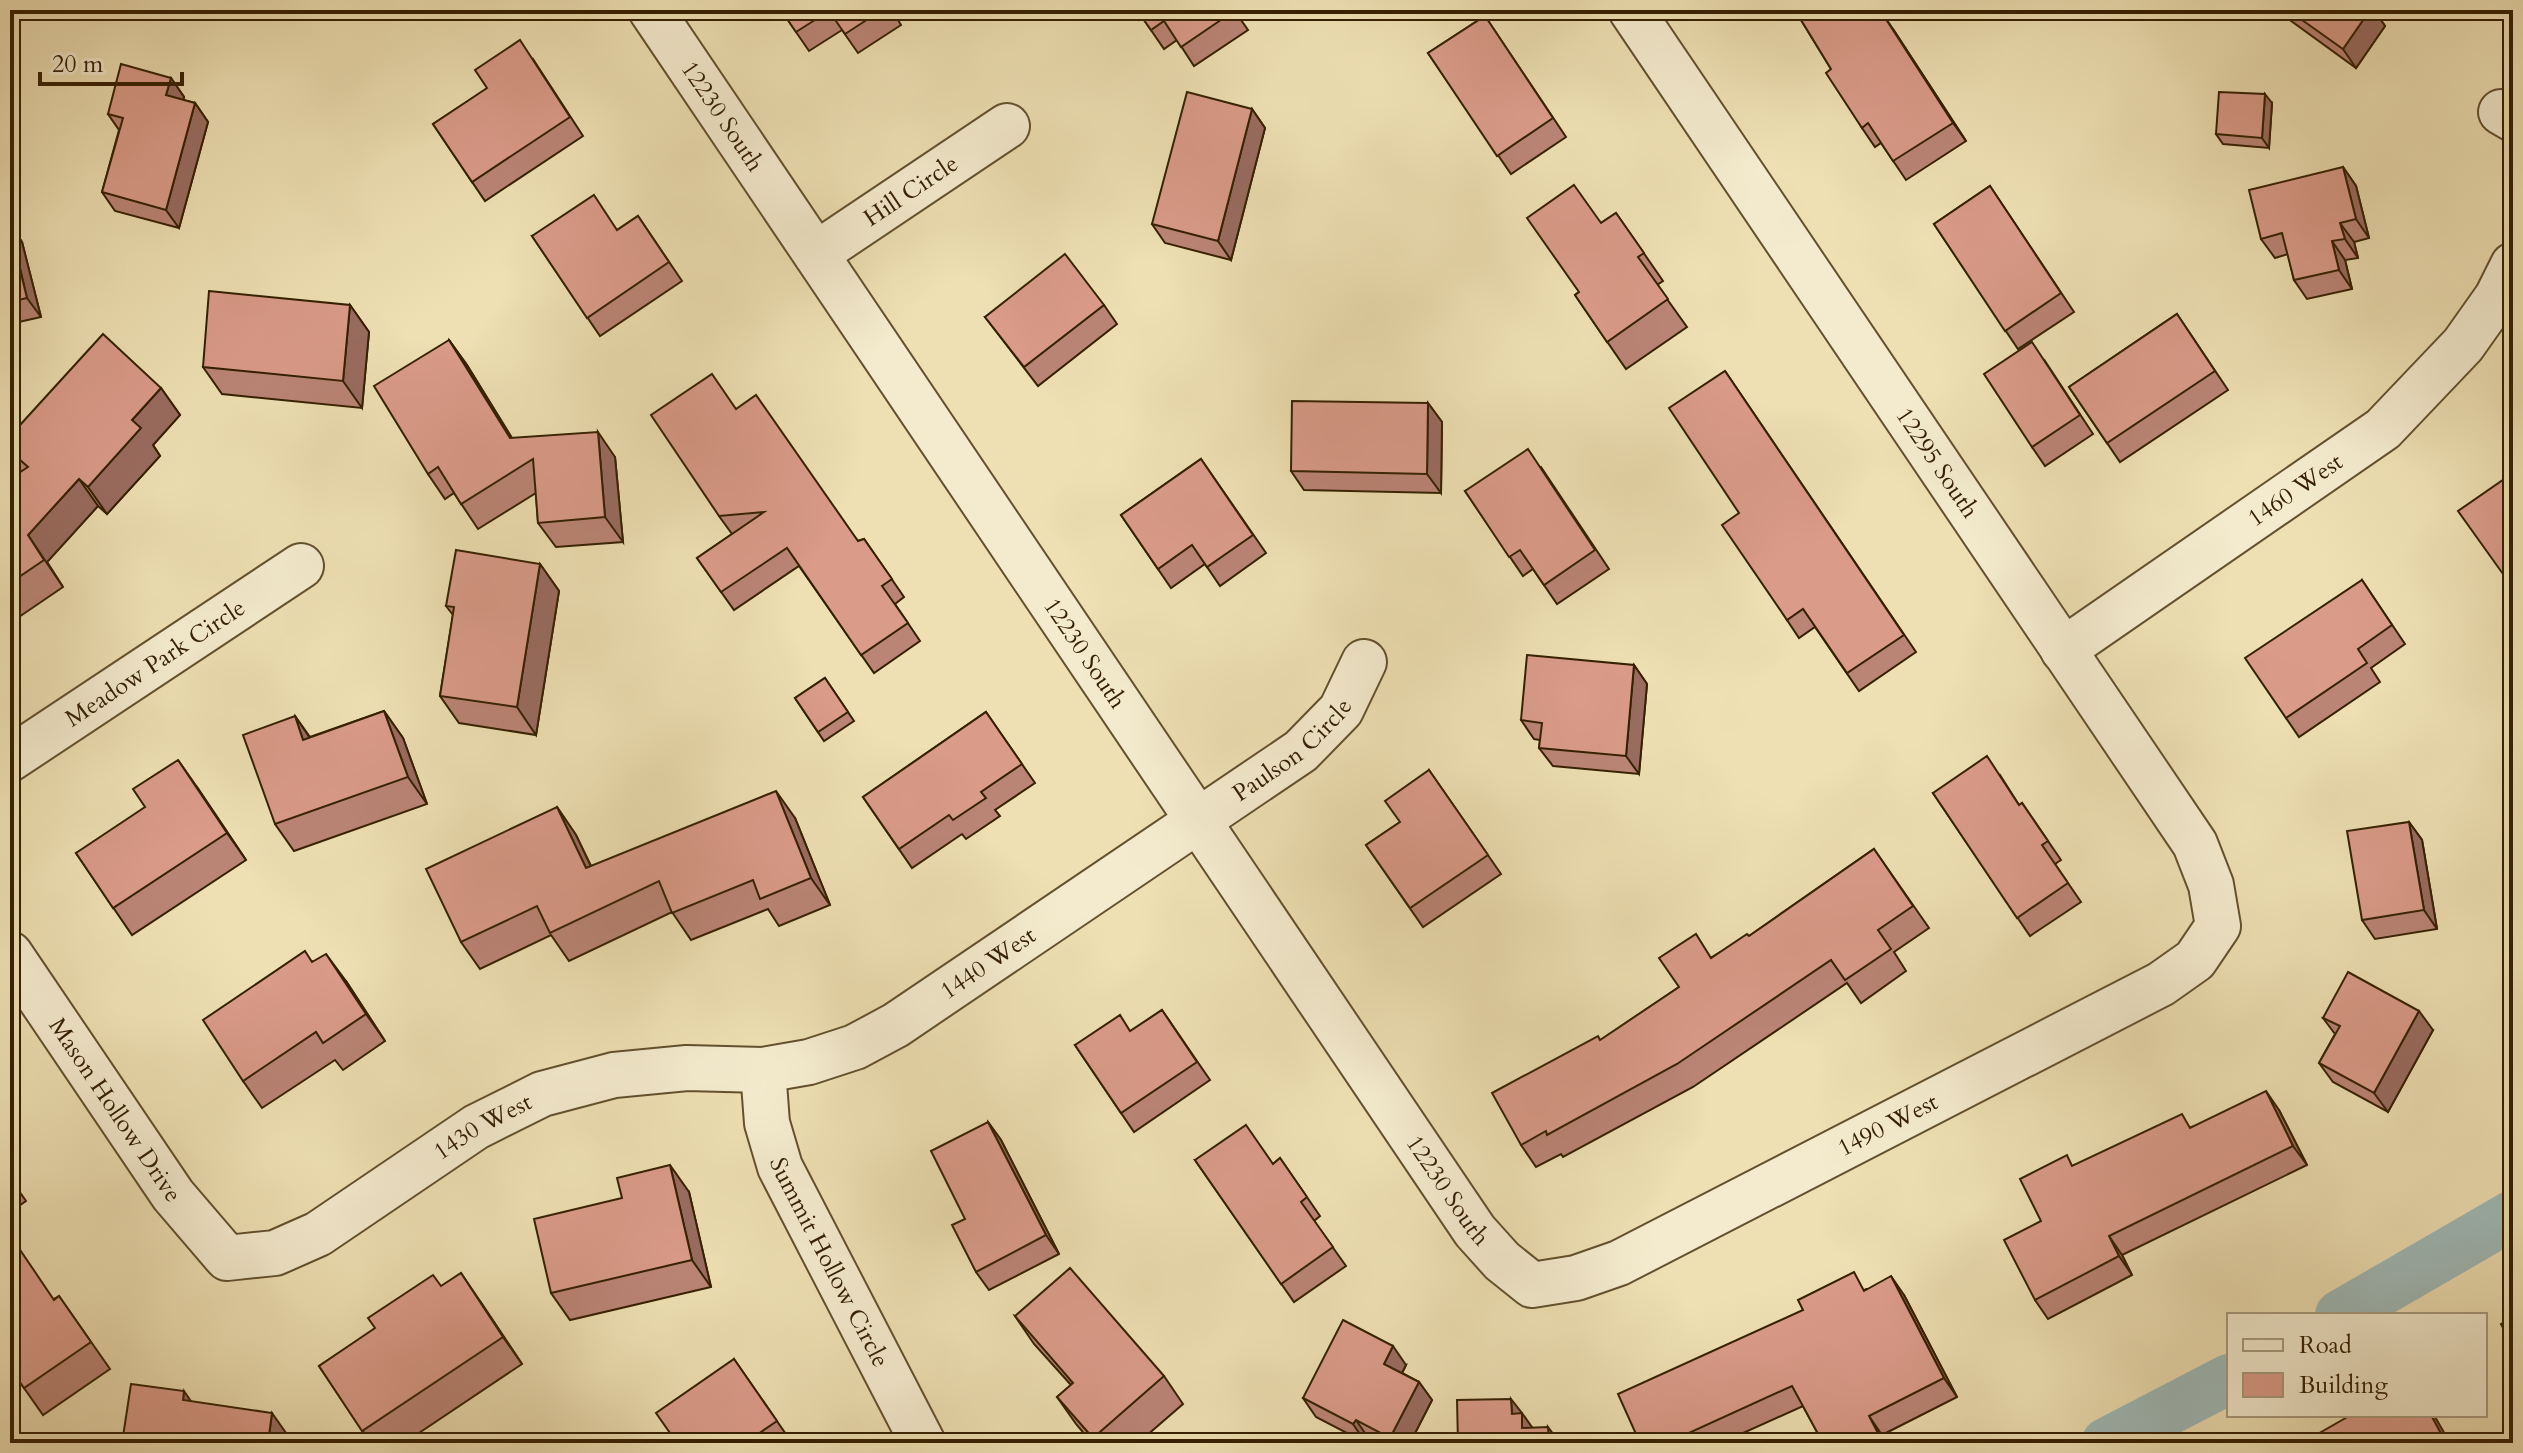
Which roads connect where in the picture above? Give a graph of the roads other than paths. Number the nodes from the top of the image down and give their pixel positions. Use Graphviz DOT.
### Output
graph roads {
  1 [pos="651,10"];
  2 [pos="1631,10"];
  3 [pos="1007,126"];
  4 [pos="816,254"];
  5 [pos="2508,290"];
  6 [pos="301,566"];
  7 [pos="2063,650"];
  8 [pos="1364,662"];
  9 [pos="10,759"];
  10 [pos="1199,821"];
  11 [pos="2218,926"];
  12 [pos="10,954"];
  13 [pos="763,1070"];
  14 [pos="227,1258"];
  15 [pos="1532,1285"];
  16 [pos="923,1443"];
  1 -- 4 [label="street, 12230 South"];
  2 -- 7 [label="street, 12295 South"];
  3 -- 4 [label="street, Hill Circle"];
  4 -- 10 [label="street, 12230 South"];
  5 -- 7 [label="street, 1460 West"];
  6 -- 9 [label="street, Meadow Park Circle"];
  7 -- 11 [label="street, 12295 South"];
  8 -- 10 [label="street, Paulson Circle"];
  10 -- 13 [label="street, 1440 West"];
  10 -- 15 [label="street, 12230 South"];
  11 -- 15 [label="street, 1490 West"];
  12 -- 14 [label="street, Mason Hollow Drive"];
  13 -- 14 [label="street, 1430 West"];
  13 -- 16 [label="street, Summit Hollow Circle"];
}
